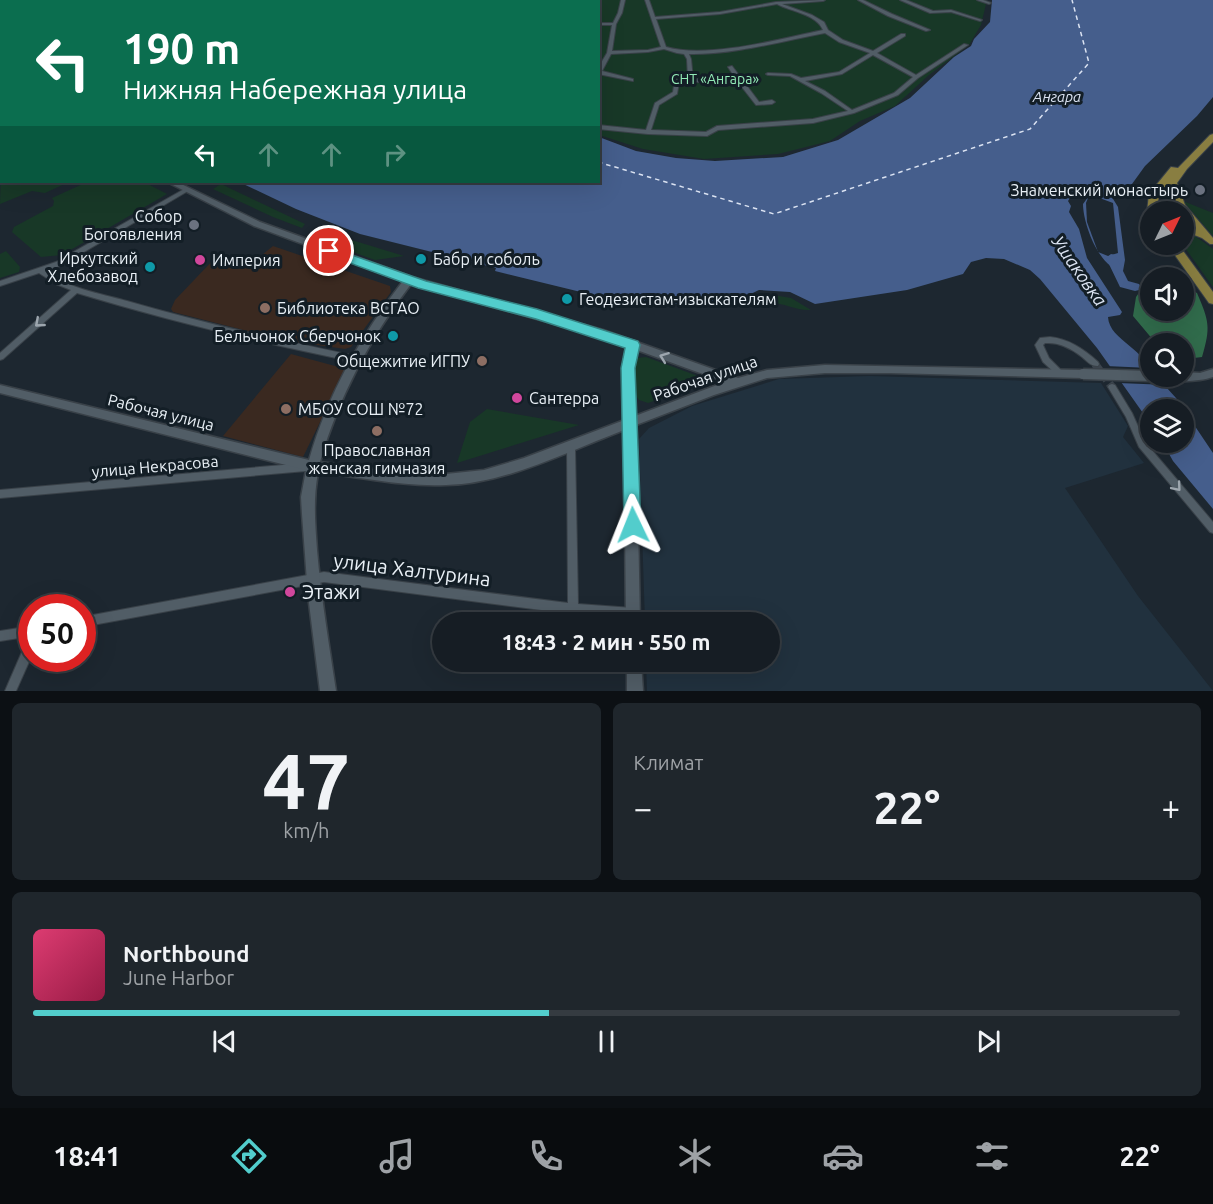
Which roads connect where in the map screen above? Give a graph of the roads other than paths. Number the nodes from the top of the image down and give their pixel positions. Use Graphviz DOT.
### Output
graph roads {
  1 [pos="623,0"];
  2 [pos="647,0"];
  3 [pos="823,0"];
  4 [pos="860,0"];
  5 [pos="902,0"];
  6 [pos="979,0"];
  7 [pos="775,2"];
  8 [pos="989,3"];
  9 [pos="653,18"];
  10 [pos="980,20"];
  11 [pos="600,24"];
  12 [pos="614,24"];
  13 [pos="928,30"];
  14 [pos="826,31"];
  15 [pos="903,35"];
  16 [pos="966,45"];
  17 [pos="664,48"];
  18 [pos="686,52"];
  19 [pos="609,53"];
  20 [pos="873,53"];
  21 [pos="730,67"];
  22 [pos="600,70"];
  23 [pos="600,72"];
  24 [pos="768,74"];
  25 [pos="916,77"];
  26 [pos="631,80"];
  27 [pos="691,80"];
  28 [pos="741,80"];
  29 [pos="800,80"];
  30 [pos="772,102"];
  31 [pos="852,112"];
  32 [pos="1213,126"];
  33 [pos="600,127"];
  34 [pos="648,132"];
  35 [pos="1213,137"];
  36 [pos="173,183"];
  37 [pos="186,190"];
  38 [pos="1152,201"];
  39 [pos="1194,231"];
  40 [pos="1212,242"];
  41 [pos="1179,255"];
  42 [pos="40,271"];
  43 [pos="409,280"];
  44 [pos="0,284"];
  45 [pos="77,289"];
  46 [pos="1213,300"];
  47 [pos="633,345"];
  48 [pos="0,357"];
  49 [pos="356,359"];
  50 [pos="1095,364"];
  51 [pos="1059,372"];
  52 [pos="1213,373"];
  53 [pos="1140,376"];
  54 [pos="1194,377"];
  55 [pos="1200,377"];
  56 [pos="736,382"];
  57 [pos="1213,382"];
  58 [pos="1112,387"];
  59 [pos="0,389"];
  60 [pos="630,423"];
  61 [pos="571,446"];
  62 [pos="313,466"];
  63 [pos="0,495"];
  64 [pos="1213,529"];
  65 [pos="313,579"];
  66 [pos="573,609"];
  67 [pos="593,612"];
  68 [pos="633,612"];
  69 [pos="96,619"];
  70 [pos="18,633"];
  71 [pos="0,636"];
  72 [pos="19,672"];
  73 [pos="634,672"];
  74 [pos="10,691"];
  75 [pos="328,691"];
  76 [pos="635,691"];
  1 -- 12 [label="street"];
  2 -- 9 [label="street"];
  3 -- 7 [label="street"];
  4 -- 13 [label="street"];
  5 -- 10 [label="street"];
  6 -- 8 [label="street"];
  7 -- 9 [label="street"];
  7 -- 14 [label="street"];
  9 -- 17 [label="street"];
  11 -- 12 [label="street"];
  12 -- 19 [label="street"];
  14 -- 18 [label="street"];
  14 -- 20 [label="street"];
  15 -- 20 [label="street"];
  16 -- 25 [label="street"];
  17 -- 18 [label="street"];
  17 -- 19 [label="street"];
  18 -- 27 [label="street"];
  19 -- 22 [label="street"];
  20 -- 25 [label="street"];
  20 -- 29 [label="street"];
  21 -- 28 [label="street"];
  23 -- 26 [label="street"];
  24 -- 29 [label="street"];
  25 -- 31 [label="street"];
  27 -- 28 [label="street"];
  27 -- 34 [label="street"];
  28 -- 30 [label="street"];
  29 -- 31 [label="street"];
  31 -- 34 [label="street"];
  32 -- 38 [label="main road"];
  33 -- 34 [label="street"];
  35 -- 40 [label="main road"];
  36 -- 37 [label="main road"];
  37 -- 42 [label="street"];
  37 -- 43 [label="main road"];
  39 -- 40 [label="main road"];
  41 -- 46 [label="main road"];
  42 -- 44 [label="street"];
  42 -- 45 [label="street"];
  43 -- 47 [label="main road"];
  43 -- 49 [label="main road"];
  45 -- 48 [label="street, one-way"];
  45 -- 49 [label="street"];
  56 -- 47 [label="main road, one-way"];
  47 -- 60 [label="street"];
  49 -- 62 [label="main road"];
  50 -- 51 [label="street"];
  51 -- 53 [label="main road, Рабочая улица, bridge"];
  51 -- 56 [label="main road, Рабочая улица"];
  52 -- 55 [label="main road"];
  54 -- 55 [label="main road"];
  55 -- 57 [label="main road"];
  56 -- 60 [label="main road, Рабочая улица"];
  58 -- 64 [label="street, one-way"];
  59 -- 62 [label="main road, Рабочая улица"];
  60 -- 61 [label="main road, Рабочая улица"];
  60 -- 68 [label="main road"];
  61 -- 62 [label="main road, Рабочая улица"];
  61 -- 66 [label="street"];
  62 -- 63 [label="street, улица Некрасова"];
  62 -- 65 [label="main road"];
  65 -- 66 [label="street, улица Халтурина"];
  65 -- 69 [label="street, улица Халтурина"];
  65 -- 75 [label="main road"];
  66 -- 67 [label="street, улица Халтурина"];
  70 -- 71 [label="street"];
  72 -- 74 [label="street"];
  73 -- 76 [label="main road"];
}
